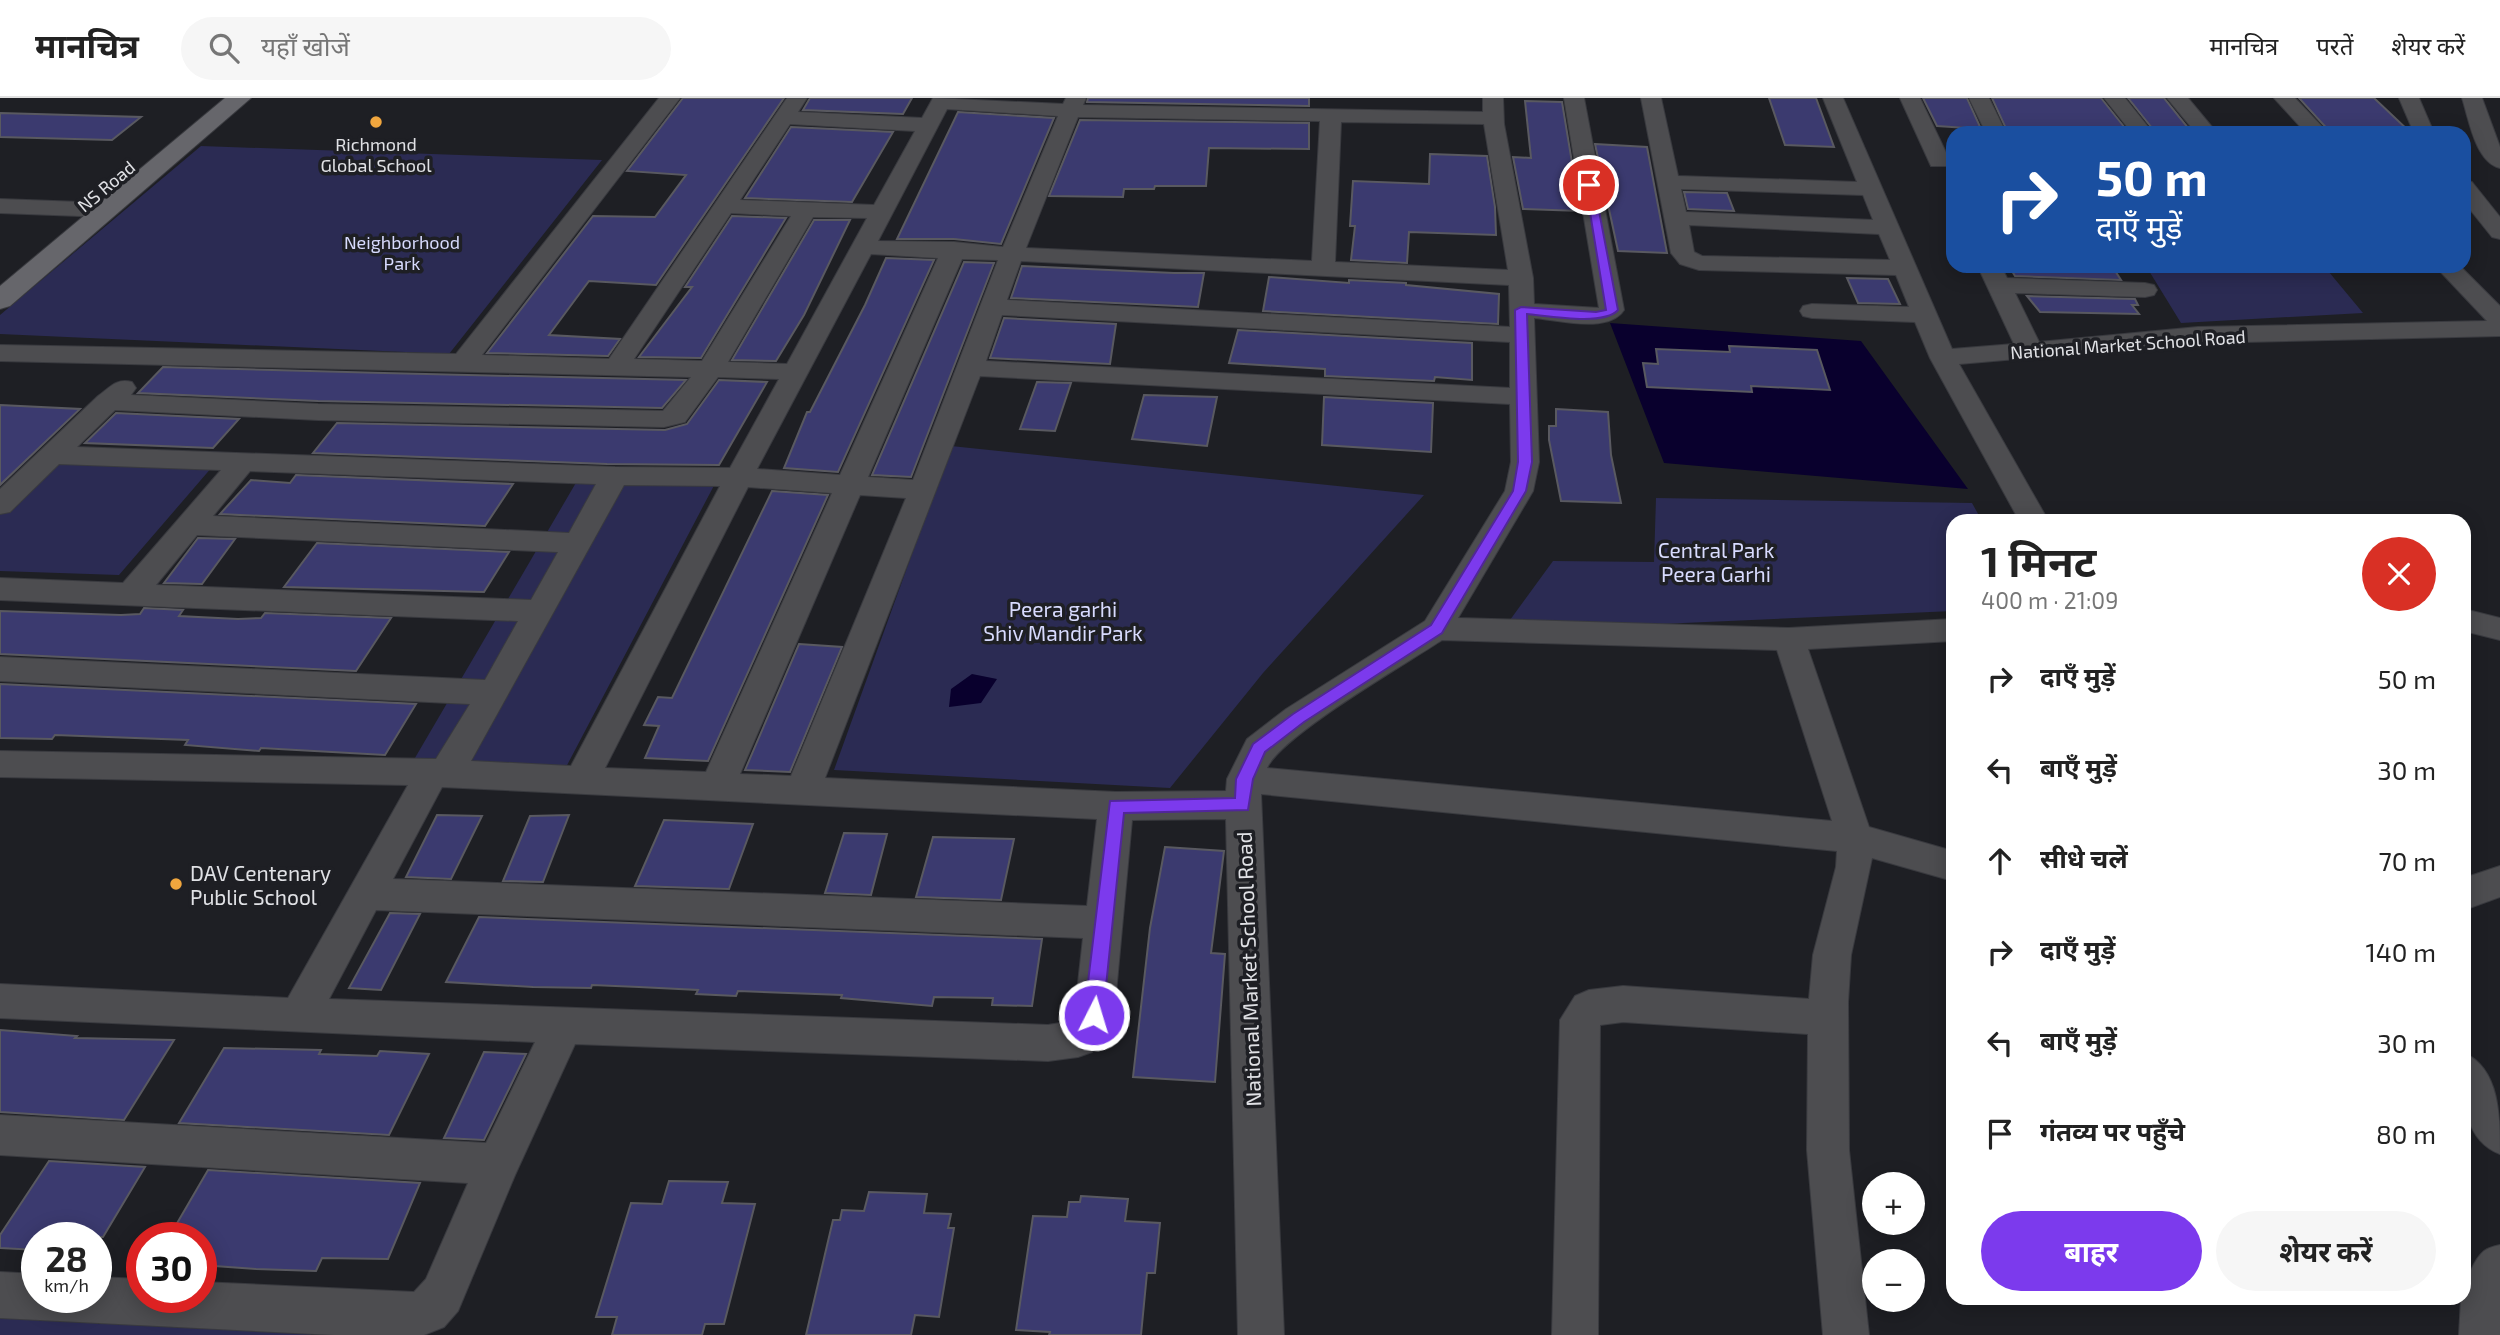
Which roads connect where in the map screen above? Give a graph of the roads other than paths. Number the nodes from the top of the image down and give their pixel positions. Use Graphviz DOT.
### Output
graph roads {
  1 [pos="212,98"];
  2 [pos="239,98"];
  3 [pos="670,98"];
  4 [pos="797,98"];
  5 [pos="1548,98"];
  6 [pos="1651,98"];
  7 [pos="1833,98"];
  8 [pos="1910,98"];
  9 [pos="1979,98"];
  10 [pos="2114,98"];
  11 [pos="2177,98"];
  12 [pos="2284,98"];
  13 [pos="2409,98"];
  14 [pos="2472,98"];
  15 [pos="1574,99"];
  16 [pos="1074,104"];
  17 [pos="1493,108"];
  18 [pos="937,109"];
  19 [pos="1331,114"];
  20 [pos="785,118"];
  21 [pos="1993,126"];
  22 [pos="2137,126"];
  23 [pos="2201,126"];
  24 [pos="2311,126"];
  25 [pos="2421,126"];
  26 [pos="1939,160"];
  27 [pos="2500,162"];
  28 [pos="1669,182"];
  29 [pos="1872,189"];
  30 [pos="2471,196"];
  31 [pos="0,206"];
  32 [pos="726,206"];
  33 [pos="79,208"];
  34 [pos="107,210"];
  35 [pos="806,210"];
  36 [pos="882,212"];
  37 [pos="1677,218"];
  38 [pos="1888,229"];
  39 [pos="2500,232"];
  40 [pos="864,247"];
  41 [pos="954,249"];
  42 [pos="1013,252"];
  43 [pos="1323,268"];
  44 [pos="1905,268"];
  45 [pos="0,273"];
  46 [pos="2074,273"];
  47 [pos="2134,273"];
  48 [pos="2454,273"];
  49 [pos="1995,276"];
  50 [pos="1521,278"];
  51 [pos="2082,288"];
  52 [pos="0,300"];
  53 [pos="993,307"];
  54 [pos="1812,311"];
  55 [pos="1925,315"];
  56 [pos="2500,320"];
  57 [pos="1522,322"];
  58 [pos="2500,328"];
  59 [pos="2031,352"];
  60 [pos="0,353"];
  61 [pos="155,357"];
  62 [pos="1943,358"];
  63 [pos="463,362"];
  64 [pos="617,366"];
  65 [pos="970,368"];
  66 [pos="710,370"];
  67 [pos="796,372"];
  68 [pos="1524,397"];
  69 [pos="107,402"];
  70 [pos="52,455"];
  71 [pos="242,463"];
  72 [pos="615,476"];
  73 [pos="739,477"];
  74 [pos="851,484"];
  75 [pos="924,489"];
  76 [pos="0,505"];
  77 [pos="2031,514"];
  78 [pos="190,525"];
  79 [pos="577,543"];
  80 [pos="0,589"];
  81 [pos="131,594"];
  82 [pos="540,611"];
  83 [pos="2471,623"];
  84 [pos="1436,629"];
  85 [pos="2500,629"];
  86 [pos="1946,630"];
  87 [pos="1789,639"];
  88 [pos="0,669"];
  89 [pos="494,693"];
  90 [pos="0,764"];
  91 [pos="440,772"];
  92 [pos="582,778"];
  93 [pos="718,785"];
  94 [pos="803,790"];
  95 [pos="1243,792"];
  96 [pos="1116,806"];
  97 [pos="1855,838"];
  98 [pos="1946,864"];
  99 [pos="2500,881"];
  100 [pos="2471,891"];
  101 [pos="368,894"];
  102 [pos="1102,923"];
  103 [pos="0,1001"];
  104 [pos="299,1016"];
  105 [pos="1828,1018"];
  106 [pos="564,1024"];
  107 [pos="2471,1084"];
  108 [pos="2500,1134"];
  109 [pos="0,1135"];
  110 [pos="498,1164"];
  111 [pos="2500,1267"];
  112 [pos="0,1295"];
  113 [pos="1261,1335"];
  114 [pos="1575,1335"];
  115 [pos="1846,1335"];
  116 [pos="2482,1335"];
  1 -- 33 [label="street, NS Road"];
  2 -- 34 [label="street"];
  3 -- 63 [label="street"];
  4 -- 20 [label="street"];
  5 -- 15 [label="street"];
  6 -- 28 [label="street"];
  7 -- 29 [label="street"];
  8 -- 26 [label="street"];
  9 -- 21 [label="street"];
  10 -- 22 [label="street"];
  11 -- 23 [label="street"];
  12 -- 24 [label="street"];
  13 -- 25 [label="street"];
  14 -- 27 [label="street"];
  15 -- 57 [label="street"];
  16 -- 18 [label="street"];
  16 -- 19 [label="street"];
  16 -- 42 [label="street"];
  17 -- 19 [label="street"];
  17 -- 50 [label="street"];
  18 -- 20 [label="street"];
  18 -- 36 [label="street"];
  19 -- 43 [label="street"];
  20 -- 32 [label="street"];
  28 -- 29 [label="street"];
  28 -- 37 [label="street"];
  29 -- 38 [label="street"];
  30 -- 39 [label="street"];
  31 -- 33 [label="street"];
  32 -- 35 [label="street"];
  32 -- 64 [label="street"];
  33 -- 34 [label="street"];
  33 -- 45 [label="street, NS Road"];
  34 -- 52 [label="street"];
  35 -- 36 [label="street"];
  35 -- 66 [label="street"];
  36 -- 40 [label="street"];
  37 -- 38 [label="street"];
  37 -- 44 [label="street"];
  38 -- 44 [label="street"];
  40 -- 41 [label="street"];
  40 -- 67 [label="street"];
  41 -- 42 [label="street"];
  41 -- 74 [label="street"];
  42 -- 43 [label="street"];
  42 -- 53 [label="street"];
  43 -- 50 [label="street"];
  44 -- 55 [label="street"];
  46 -- 51 [label="street"];
  47 -- 51 [label="street"];
  48 -- 56 [label="street"];
  49 -- 51 [label="street"];
  49 -- 59 [label="street"];
  50 -- 57 [label="street"];
  53 -- 57 [label="street"];
  53 -- 65 [label="street"];
  54 -- 55 [label="street"];
  55 -- 62 [label="street"];
  57 -- 68 [label="street"];
  58 -- 59 [label="street, National Market School Road"];
  59 -- 62 [label="street, National Market School Road"];
  60 -- 61 [label="street"];
  61 -- 63 [label="street"];
  61 -- 69 [label="street"];
  62 -- 77 [label="street"];
  63 -- 64 [label="street"];
  64 -- 66 [label="street"];
  65 -- 68 [label="street"];
  65 -- 75 [label="street"];
  66 -- 67 [label="street"];
  66 -- 69 [label="street"];
  67 -- 73 [label="street"];
  68 -- 84 [label="street"];
  69 -- 70 [label="street"];
  70 -- 71 [label="street"];
  70 -- 76 [label="street"];
  71 -- 72 [label="street"];
  71 -- 78 [label="street"];
  72 -- 73 [label="street"];
  72 -- 79 [label="street"];
  73 -- 74 [label="street"];
  73 -- 92 [label="street"];
  74 -- 75 [label="street"];
  74 -- 93 [label="street"];
  75 -- 94 [label="street"];
  78 -- 79 [label="street"];
  78 -- 81 [label="street"];
  79 -- 82 [label="street"];
  80 -- 81 [label="street"];
  81 -- 82 [label="street"];
  82 -- 89 [label="street"];
  83 -- 85 [label="street"];
  84 -- 87 [label="street"];
  84 -- 95 [label="street, National Market School Road"];
  86 -- 87 [label="street"];
  87 -- 97 [label="street"];
  88 -- 89 [label="street"];
  89 -- 91 [label="street"];
  90 -- 91 [label="street"];
  91 -- 92 [label="street"];
  91 -- 101 [label="street"];
  92 -- 93 [label="street"];
  93 -- 94 [label="street"];
  94 -- 96 [label="street"];
  95 -- 96 [label="street"];
  95 -- 97 [label="street"];
  95 -- 113 [label="street, National Market School Road"];
  96 -- 102 [label="street"];
  97 -- 98 [label="street"];
  97 -- 105 [label="street"];
  99 -- 100 [label="street"];
  101 -- 102 [label="street"];
  101 -- 104 [label="street"];
  102 -- 106 [label="street"];
  103 -- 104 [label="street"];
  104 -- 106 [label="street"];
  105 -- 114 [label="street"];
  105 -- 115 [label="street"];
  106 -- 110 [label="street"];
  107 -- 108 [label="street"];
  109 -- 110 [label="street"];
  110 -- 112 [label="street"];
  111 -- 116 [label="street"];
}
